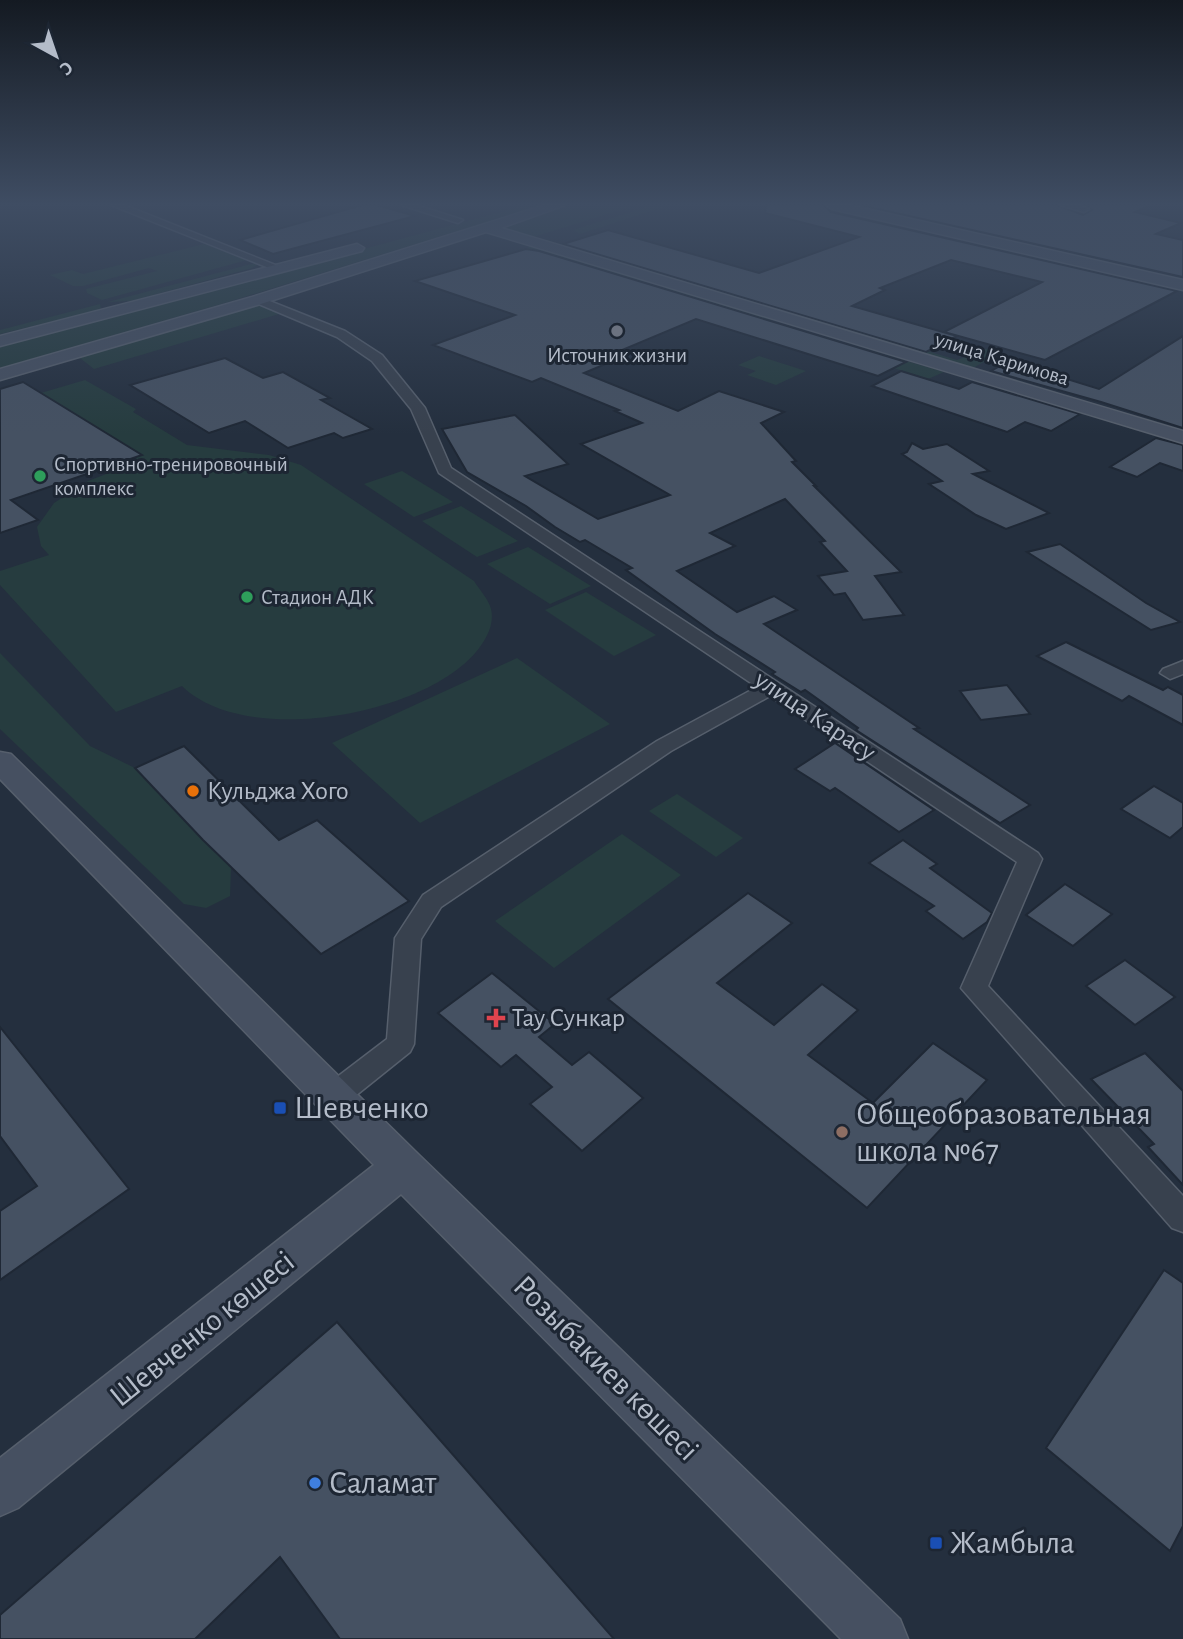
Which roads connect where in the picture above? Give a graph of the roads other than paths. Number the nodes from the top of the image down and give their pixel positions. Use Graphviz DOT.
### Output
graph roads {
  1 [pos="227,281"];
  2 [pos="318,281"];
  3 [pos="663,281"];
  4 [pos="258,300"];
  5 [pos="0,341"];
  6 [pos="0,375"];
  7 [pos="1183,437"];
  8 [pos="772,687"];
  9 [pos="0,761"];
  10 [pos="334,1096"];
  11 [pos="403,1167"];
  12 [pos="1183,1218"];
  13 [pos="0,1490"];
  14 [pos="880,1639"];
  1 -- 5 [label="main road"];
  2 -- 4 [label="main road"];
  3 -- 7 [label="main road, улица Каримова"];
  4 -- 6 [label="main road"];
  4 -- 8 [label="street, улица Карасу"];
  8 -- 10 [label="street"];
  8 -- 12 [label="street, улица Карасу"];
  9 -- 10 [label="main road, Розыбакиев көшесі"];
  10 -- 11 [label="main road, Розыбакиев көшесі"];
  11 -- 13 [label="main road, Шевченко көшесі"];
  11 -- 14 [label="main road, Розыбакиев көшесі"];
}
